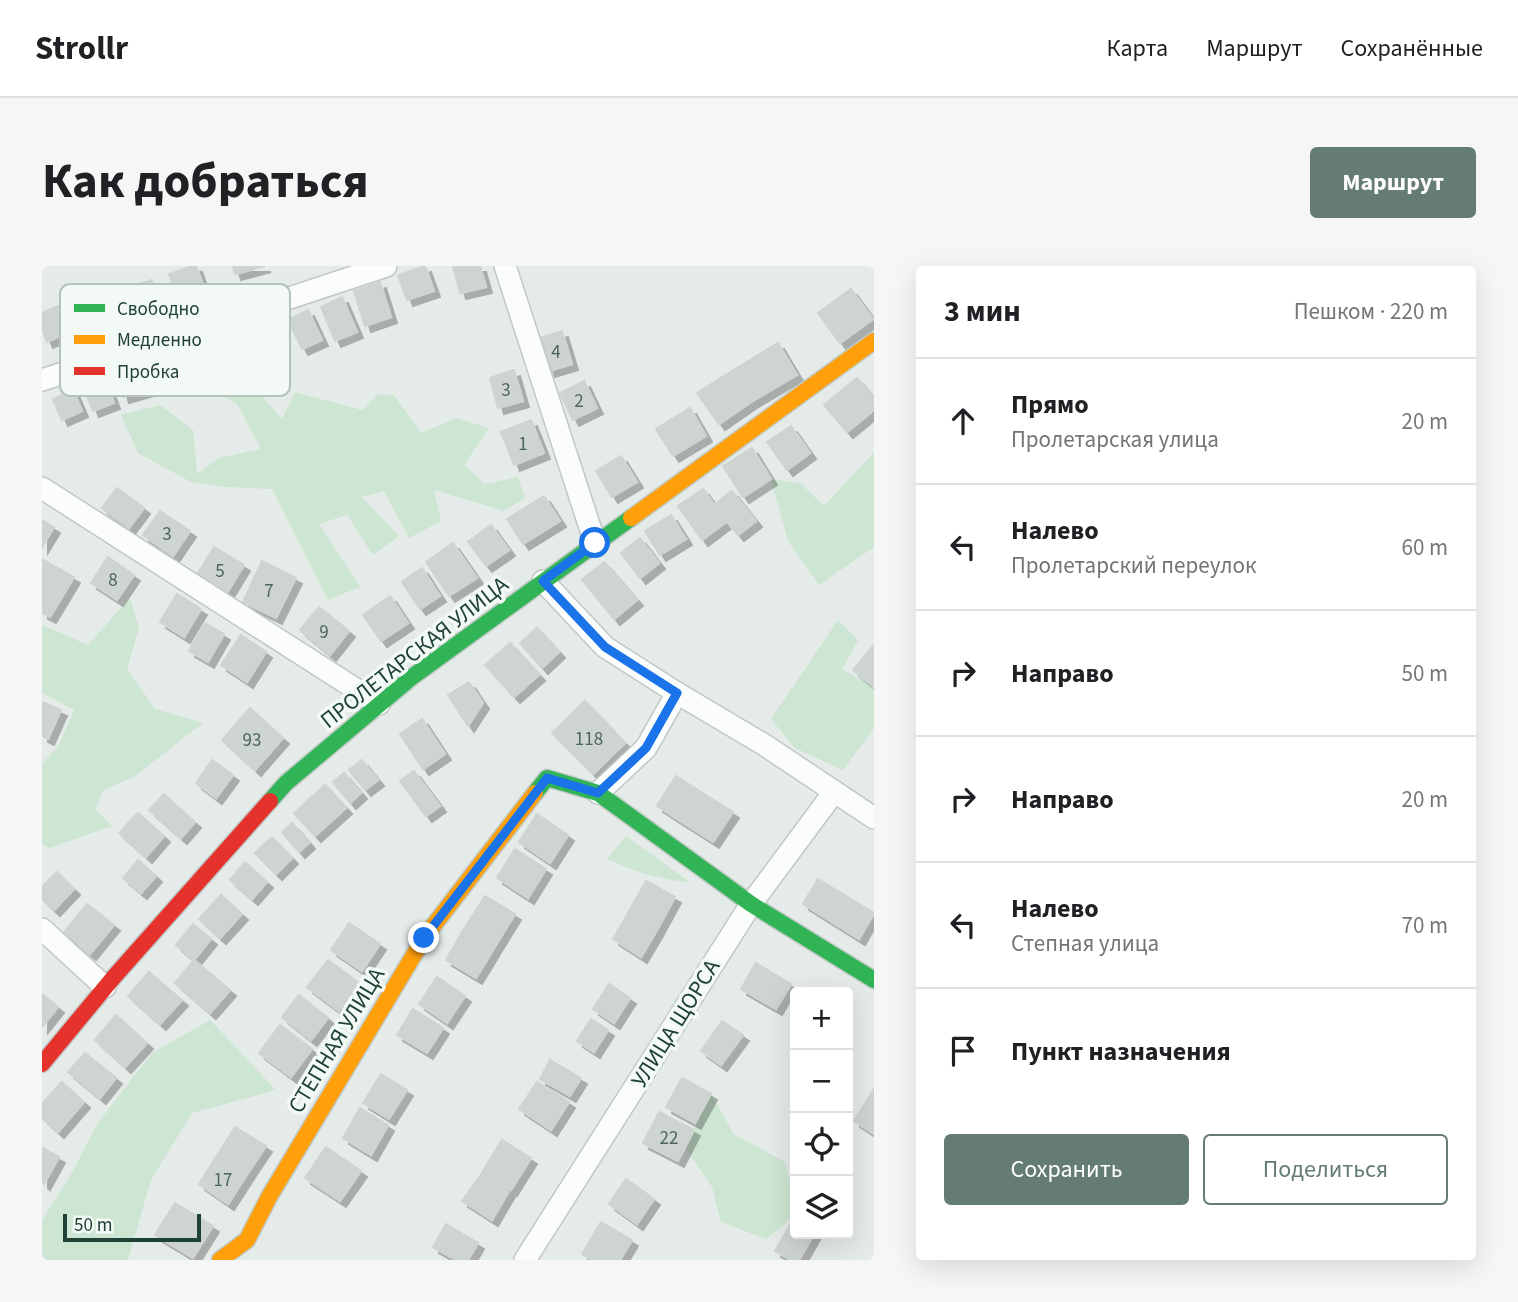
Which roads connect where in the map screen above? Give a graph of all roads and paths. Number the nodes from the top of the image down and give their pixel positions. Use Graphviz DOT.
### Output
graph roads {
  1 [pos="386,266"];
  2 [pos="505,266"];
  3 [pos="290,298"];
  4 [pos="874,341"];
  5 [pos="60,374"];
  6 [pos="42,380"];
  7 [pos="42,488"];
  8 [pos="595,543"];
  9 [pos="543,581"];
  10 [pos="677,693"];
  11 [pos="379,704"];
  12 [pos="834,792"];
  13 [pos="598,793"];
  14 [pos="874,818"];
  15 [pos="751,904"];
  16 [pos="42,929"];
  17 [pos="874,980"];
  18 [pos="105,987"];
  19 [pos="42,1064"];
  20 [pos="220,1260"];
  21 [pos="525,1260"];
  1 -- 3 [label="street"];
  2 -- 8 [label="street"];
  4 -- 8 [label="street, ПРОЛЕТАРСКАЯ УЛИЦА"];
  5 -- 6 [label="street"];
  7 -- 11 [label="street"];
  8 -- 9 [label="street, ПРОЛЕТАРСКАЯ УЛИЦА"];
  9 -- 10 [label="street"];
  9 -- 11 [label="street, ПРОЛЕТАРСКАЯ УЛИЦА"];
  10 -- 12 [label="street"];
  10 -- 13 [label="street"];
  11 -- 18 [label="street, ПРОЛЕТАРСКАЯ УЛИЦА"];
  12 -- 14 [label="street"];
  12 -- 15 [label="street, УЛИЦА ЩОРСА"];
  13 -- 15 [label="street"];
  13 -- 20 [label="street, СТЕПНАЯ УЛИЦА"];
  15 -- 17 [label="street"];
  15 -- 21 [label="street, УЛИЦА ЩОРСА"];
  16 -- 18 [label="street"];
  18 -- 19 [label="street, ПРОЛЕТАРСКАЯ УЛИЦА"];
}
